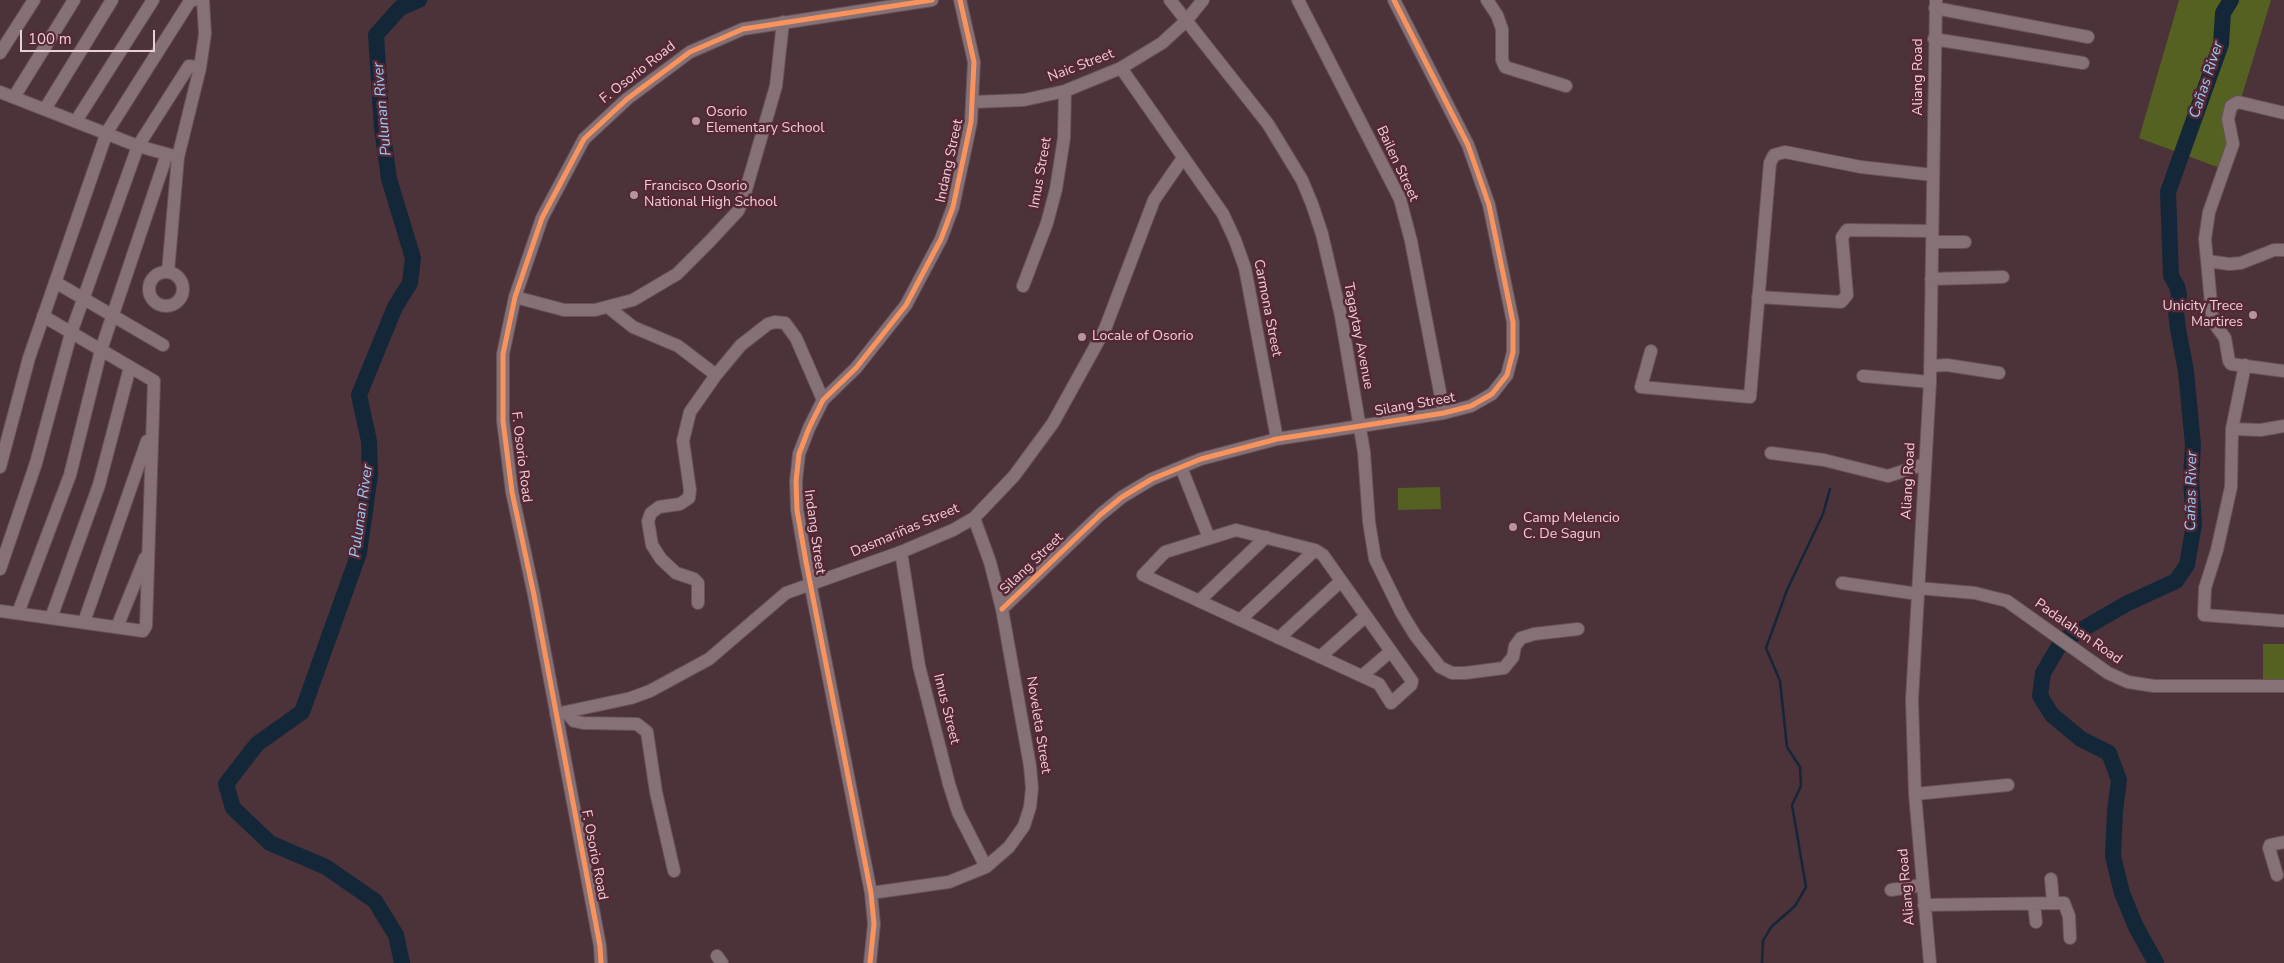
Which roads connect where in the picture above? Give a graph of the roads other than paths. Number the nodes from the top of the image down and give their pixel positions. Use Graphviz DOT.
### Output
graph roads {
  1 [pos="34,0"];
  2 [pos="74,0"];
  3 [pos="112,0"];
  4 [pos="154,0"];
  5 [pos="194,0"];
  6 [pos="203,0"];
  7 [pos="932,0"];
  8 [pos="960,0"];
  9 [pos="1170,0"];
  10 [pos="1204,0"];
  11 [pos="1298,0"];
  12 [pos="1394,0"];
  13 [pos="1487,0"];
  14 [pos="1935,4"];
  15 [pos="1186,21"];
  16 [pos="783,22"];
  17 [pos="2088,37"];
  18 [pos="1934,39"];
  19 [pos="0,53"];
  20 [pos="2084,63"];
  21 [pos="200,68"];
  22 [pos="1121,68"];
  23 [pos="1566,86"];
  24 [pos="1065,91"];
  25 [pos="0,92"];
  26 [pos="14,97"];
  27 [pos="972,102"];
  28 [pos="45,109"];
  29 [pos="2284,114"];
  30 [pos="76,121"];
  31 [pos="107,132"];
  32 [pos="138,146"];
  33 [pos="172,156"];
  34 [pos="1183,158"];
  35 [pos="1933,175"];
  36 [pos="1932,237"];
  37 [pos="1965,242"];
  38 [pos="2284,250"];
  39 [pos="2207,261"];
  40 [pos="168,272"];
  41 [pos="2003,277"];
  42 [pos="1932,280"];
  43 [pos="55,282"];
  44 [pos="1023,286"];
  45 [pos="515,297"];
  46 [pos="1758,297"];
  47 [pos="84,298"];
  48 [pos="608,307"];
  49 [pos="113,314"];
  50 [pos="43,316"];
  51 [pos="71,333"];
  52 [pos="163,345"];
  53 [pos="101,350"];
  54 [pos="1651,351"];
  55 [pos="2245,365"];
  56 [pos="1930,366"];
  57 [pos="130,367"];
  58 [pos="2284,371"];
  59 [pos="1999,373"];
  60 [pos="716,375"];
  61 [pos="1863,376"];
  62 [pos="1930,382"];
  63 [pos="823,400"];
  64 [pos="1444,413"];
  65 [pos="152,425"];
  66 [pos="1360,426"];
  67 [pos="2284,426"];
  68 [pos="2232,429"];
  69 [pos="1277,440"];
  70 [pos="1771,452"];
  71 [pos="1925,464"];
  72 [pos="1181,466"];
  73 [pos="0,467"];
  74 [pos="974,518"];
  75 [pos="1266,537"];
  76 [pos="1209,538"];
  77 [pos="148,549"];
  78 [pos="1315,550"];
  79 [pos="902,552"];
  80 [pos="0,569"];
  81 [pos="1341,581"];
  82 [pos="1842,583"];
  83 [pos="811,586"];
  84 [pos="1918,591"];
  85 [pos="1199,601"];
  86 [pos="698,603"];
  87 [pos="1002,609"];
  88 [pos="0,611"];
  89 [pos="18,613"];
  90 [pos="1366,616"];
  91 [pos="51,618"];
  92 [pos="1240,620"];
  93 [pos="84,622"];
  94 [pos="2284,622"];
  95 [pos="117,627"];
  96 [pos="1578,629"];
  97 [pos="1279,638"];
  98 [pos="1391,651"];
  99 [pos="1320,657"];
  100 [pos="1362,676"];
  101 [pos="2284,686"];
  102 [pos="561,713"];
  103 [pos="2008,785"];
  104 [pos="1915,794"];
  105 [pos="2284,842"];
  106 [pos="986,867"];
  107 [pos="674,871"];
  108 [pos="2277,875"];
  109 [pos="2051,879"];
  110 [pos="1922,885"];
  111 [pos="1891,890"];
  112 [pos="871,893"];
  113 [pos="2034,904"];
  114 [pos="2053,904"];
  115 [pos="1924,905"];
  116 [pos="2036,922"];
  117 [pos="2070,938"];
  118 [pos="601,963"];
  119 [pos="870,963"];
  120 [pos="1930,963"];
  1 -- 19 [label="street"];
  2 -- 26 [label="street"];
  3 -- 28 [label="street"];
  4 -- 30 [label="street"];
  5 -- 31 [label="street"];
  6 -- 21 [label="street"];
  7 -- 16 [label="street, F. Osorio Road"];
  8 -- 27 [label="street, Indang Street"];
  9 -- 15 [label="street, Tagaytay Avenue"];
  10 -- 15 [label="street, Naic Street"];
  11 -- 64 [label="street, Bailen Street"];
  12 -- 64 [label="street, Silang Street"];
  13 -- 23 [label="street"];
  14 -- 17 [label="street"];
  14 -- 18 [label="street, Aliang Road"];
  15 -- 22 [label="street, Naic Street"];
  15 -- 66 [label="street, Tagaytay Avenue"];
  16 -- 45 [label="street, F. Osorio Road"];
  16 -- 48 [label="street"];
  18 -- 20 [label="street"];
  18 -- 35 [label="street, Aliang Road"];
  21 -- 32 [label="street"];
  21 -- 33 [label="street"];
  22 -- 24 [label="street, Naic Street"];
  22 -- 34 [label="street, Carmona Street"];
  24 -- 27 [label="street, Naic Street"];
  24 -- 44 [label="street, Imus Street"];
  25 -- 26 [label="street"];
  26 -- 28 [label="street"];
  27 -- 63 [label="street, Indang Street"];
  28 -- 30 [label="street"];
  29 -- 39 [label="street"];
  30 -- 31 [label="street"];
  31 -- 32 [label="street"];
  31 -- 43 [label="street"];
  32 -- 33 [label="street"];
  32 -- 47 [label="street"];
  33 -- 40 [label="street"];
  33 -- 49 [label="street"];
  34 -- 69 [label="street, Carmona Street"];
  34 -- 74 [label="street, Dasmariñas Street"];
  35 -- 36 [label="street, Aliang Road"];
  35 -- 46 [label="street"];
  36 -- 37 [label="street"];
  36 -- 42 [label="street, Aliang Road"];
  36 -- 46 [label="street"];
  38 -- 39 [label="street"];
  39 -- 55 [label="street"];
  41 -- 42 [label="street"];
  42 -- 56 [label="street, Aliang Road"];
  43 -- 47 [label="street"];
  43 -- 50 [label="street"];
  45 -- 48 [label="street"];
  45 -- 102 [label="street, F. Osorio Road"];
  46 -- 54 [label="street"];
  47 -- 49 [label="street"];
  47 -- 51 [label="street"];
  48 -- 60 [label="street"];
  49 -- 52 [label="street"];
  49 -- 53 [label="street"];
  50 -- 51 [label="street"];
  50 -- 73 [label="street"];
  51 -- 53 [label="street"];
  51 -- 80 [label="street"];
  53 -- 57 [label="street"];
  53 -- 89 [label="street"];
  55 -- 58 [label="street"];
  55 -- 68 [label="street"];
  56 -- 59 [label="street"];
  56 -- 62 [label="street, Aliang Road"];
  57 -- 65 [label="street"];
  57 -- 91 [label="street"];
  60 -- 63 [label="street"];
  60 -- 86 [label="street"];
  61 -- 62 [label="street"];
  62 -- 71 [label="street, Aliang Road"];
  63 -- 83 [label="street, Indang Street"];
  64 -- 66 [label="street, Silang Street"];
  65 -- 77 [label="street"];
  65 -- 93 [label="street"];
  66 -- 69 [label="street, Silang Street"];
  66 -- 96 [label="street, Tagaytay Avenue"];
  67 -- 68 [label="street"];
  68 -- 94 [label="street"];
  69 -- 72 [label="street, Silang Street"];
  70 -- 71 [label="street"];
  71 -- 84 [label="street, Aliang Road"];
  72 -- 76 [label="street"];
  72 -- 87 [label="street, Silang Street"];
  74 -- 79 [label="street, Dasmariñas Street"];
  74 -- 87 [label="street, Noveleta Street"];
  75 -- 76 [label="street"];
  75 -- 78 [label="street"];
  75 -- 85 [label="street"];
  76 -- 85 [label="street"];
  77 -- 95 [label="street"];
  77 -- 95 [label="street"];
  78 -- 81 [label="street"];
  78 -- 92 [label="street"];
  79 -- 83 [label="street, Dasmariñas Street"];
  79 -- 106 [label="street, Imus Street"];
  81 -- 90 [label="street"];
  81 -- 97 [label="street"];
  82 -- 84 [label="street, Padalahan Road"];
  83 -- 102 [label="street, Dasmariñas Street"];
  83 -- 112 [label="street, Indang Street"];
  84 -- 101 [label="street, Padalahan Road"];
  84 -- 104 [label="street, Aliang Road"];
  85 -- 92 [label="street"];
  87 -- 106 [label="street, Noveleta Street"];
  88 -- 89 [label="street"];
  89 -- 91 [label="street"];
  90 -- 98 [label="street"];
  90 -- 99 [label="street"];
  91 -- 93 [label="street"];
  92 -- 97 [label="street"];
  93 -- 95 [label="street"];
  97 -- 99 [label="street"];
  98 -- 100 [label="street"];
  98 -- 100 [label="street"];
  99 -- 100 [label="street"];
  102 -- 107 [label="street"];
  102 -- 118 [label="street, F. Osorio Road"];
  103 -- 104 [label="street"];
  104 -- 110 [label="street, Aliang Road"];
  105 -- 108 [label="street"];
  106 -- 112 [label="street, Noveleta Street"];
  109 -- 114 [label="street"];
  110 -- 111 [label="street"];
  110 -- 115 [label="street, Aliang Road"];
  112 -- 119 [label="street, Indang Street"];
  113 -- 114 [label="street"];
  113 -- 115 [label="street"];
  113 -- 116 [label="street"];
  114 -- 117 [label="street"];
  115 -- 120 [label="street, Aliang Road"];
}
